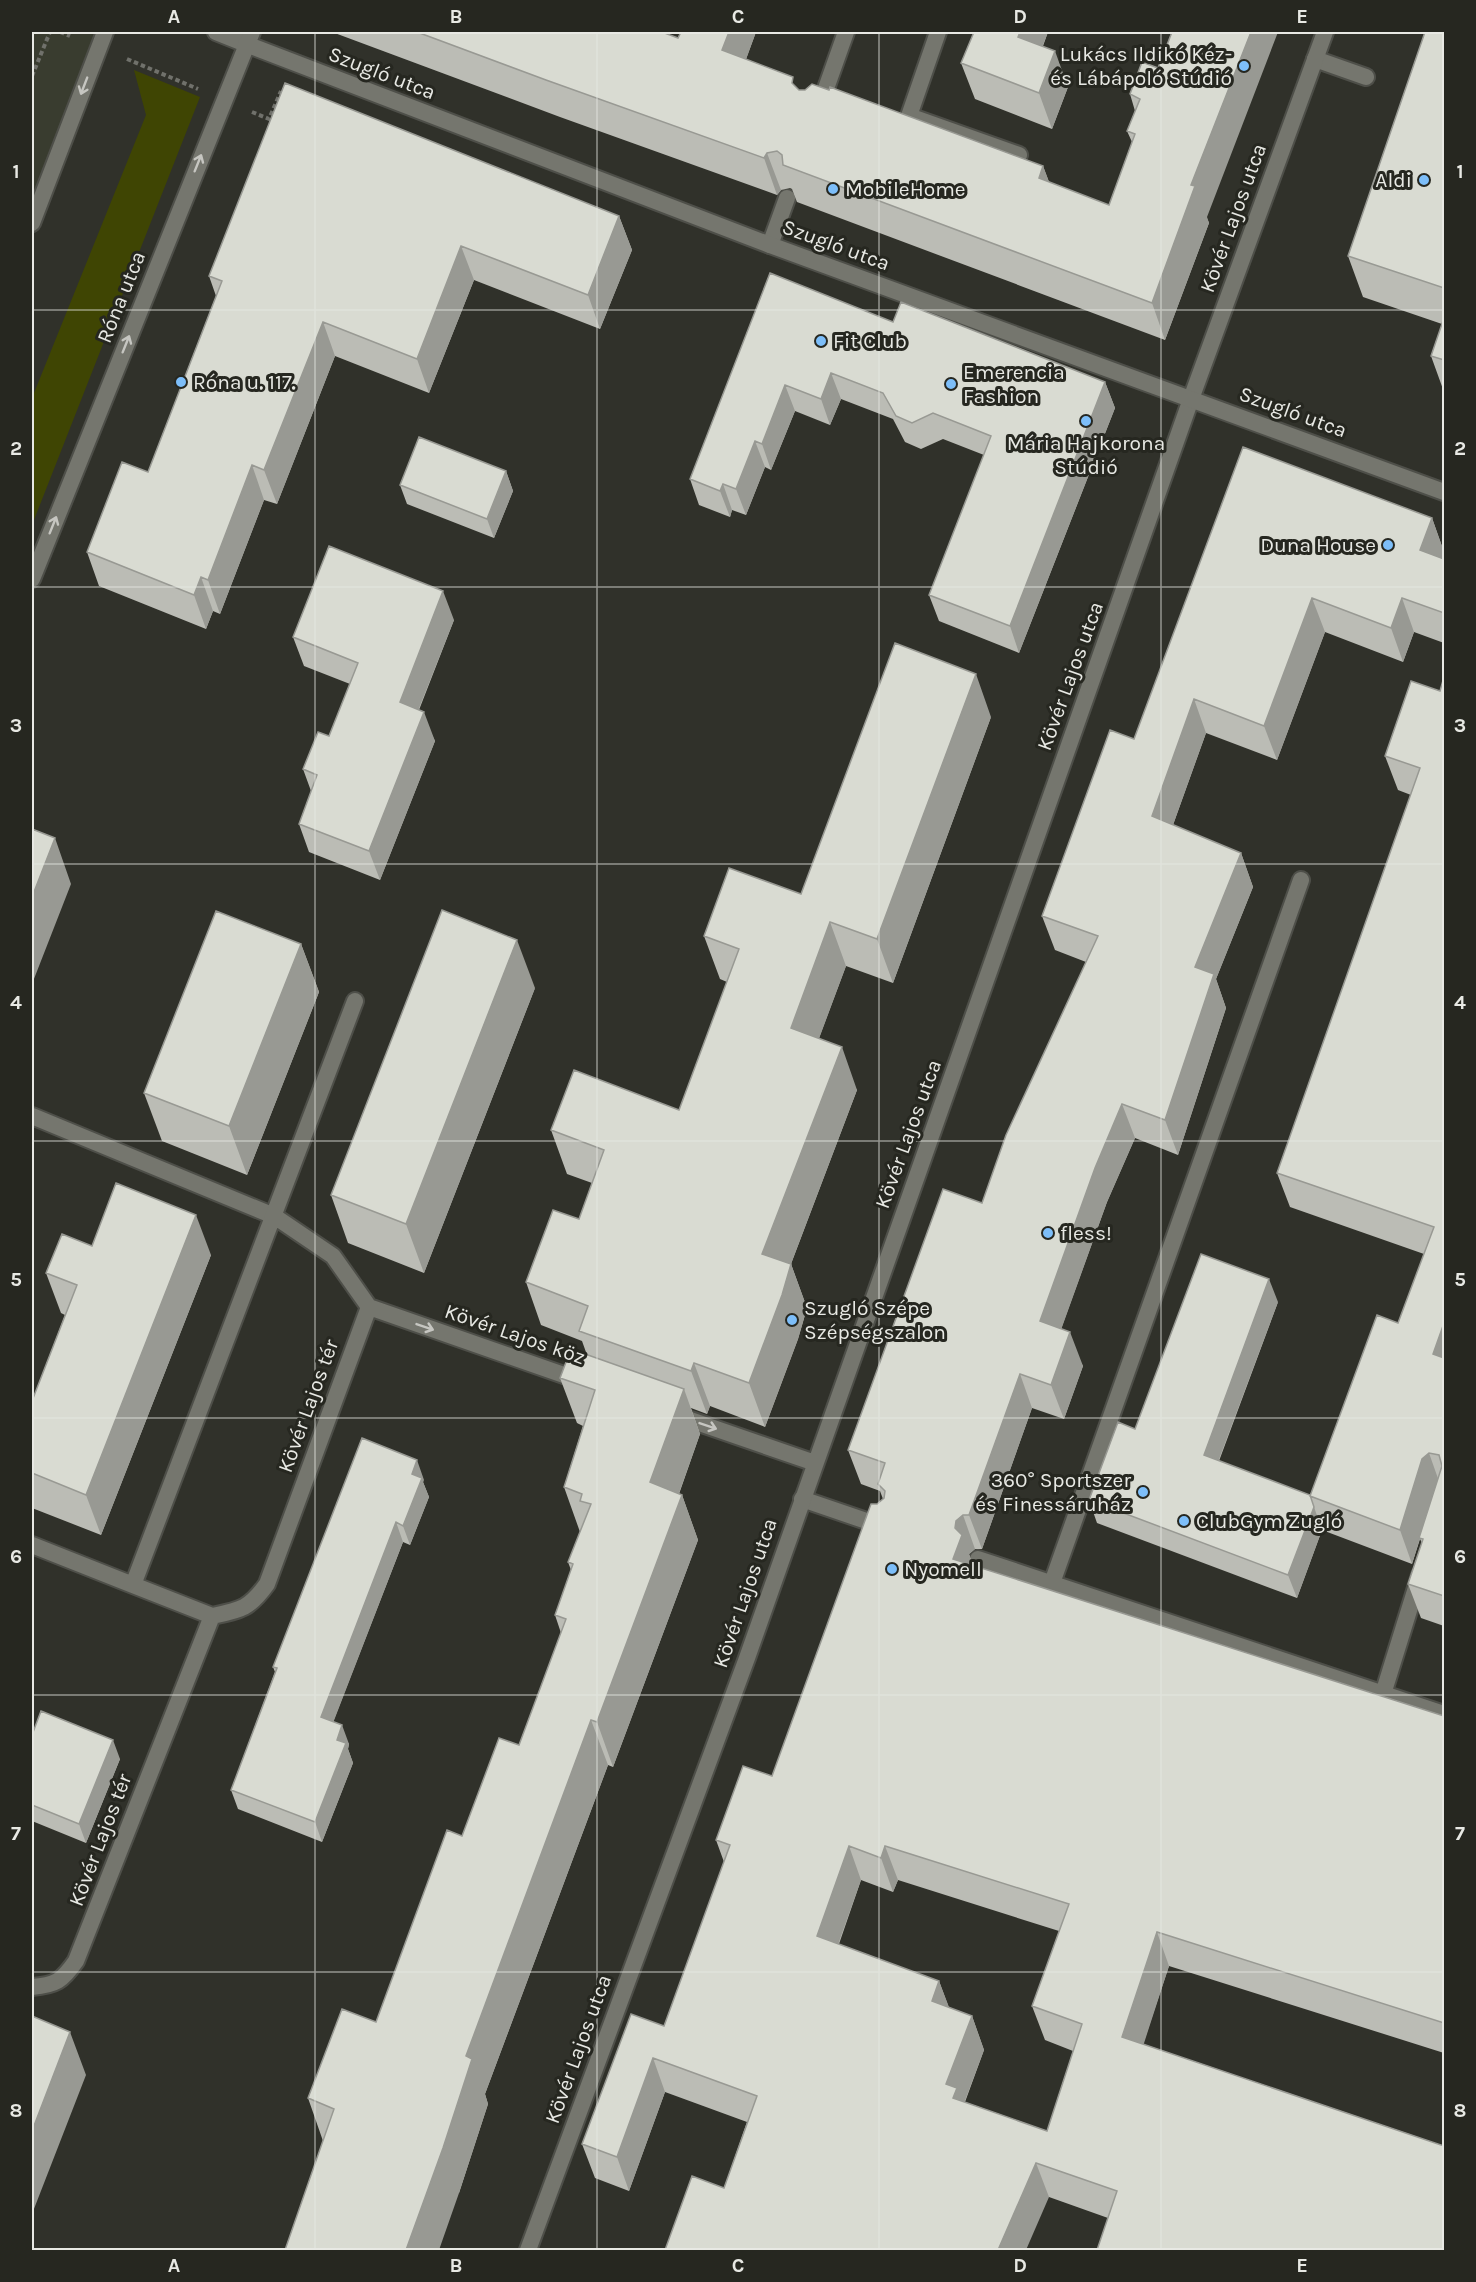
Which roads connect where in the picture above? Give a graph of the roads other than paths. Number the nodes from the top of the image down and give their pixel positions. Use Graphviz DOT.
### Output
graph roads {
  1 [pos="105,32"];
  2 [pos="216,32"];
  3 [pos="846,32"];
  4 [pos="939,32"];
  5 [pos="1325,32"];
  6 [pos="249,38"];
  7 [pos="1315,59"];
  8 [pos="1366,77"];
  9 [pos="816,117"];
  10 [pos="1019,155"];
  11 [pos="787,198"];
  12 [pos="32,224"];
  13 [pos="770,245"];
  14 [pos="1191,399"];
  15 [pos="1444,492"];
  16 [pos="32,579"];
  17 [pos="1301,880"];
  18 [pos="355,1001"];
  19 [pos="32,1116"];
  20 [pos="274,1216"];
  21 [pos="369,1307"];
  22 [pos="592,1385"];
  23 [pos="659,1409"];
  24 [pos="814,1463"];
  25 [pos="802,1499"];
  26 [pos="887,1528"];
  27 [pos="32,1545"];
  28 [pos="978,1559"];
  29 [pos="1424,1563"];
  30 [pos="1052,1583"];
  31 [pos="133,1585"];
  32 [pos="212,1616"];
  33 [pos="1383,1694"];
  34 [pos="1444,1714"];
  35 [pos="32,1987"];
  36 [pos="528,2250"];
  1 -- 12 [label="street, one-way"];
  2 -- 6 [label="street, Szugló utca"];
  3 -- 9 [label="street"];
  4 -- 10 [label="street"];
  5 -- 7 [label="street, Kövér Lajos utca"];
  6 -- 13 [label="street, Szugló utca"];
  16 -- 6 [label="street, Róna utca, one-way"];
  7 -- 8 [label="street"];
  7 -- 14 [label="street, Kövér Lajos utca"];
  11 -- 13 [label="street"];
  13 -- 14 [label="street, Szugló utca"];
  14 -- 15 [label="street, Szugló utca"];
  14 -- 24 [label="street, Kövér Lajos utca"];
  17 -- 30 [label="street"];
  18 -- 20 [label="street"];
  19 -- 20 [label="street"];
  20 -- 21 [label="street"];
  20 -- 31 [label="street"];
  21 -- 22 [label="street, Kövér Lajos köz, one-way"];
  21 -- 32 [label="street, Kövér Lajos tér"];
  23 -- 24 [label="street, one-way"];
  24 -- 25 [label="street, Kövér Lajos utca"];
  25 -- 26 [label="street"];
  25 -- 36 [label="street, Kövér Lajos utca"];
  27 -- 31 [label="street"];
  28 -- 30 [label="street"];
  29 -- 33 [label="street"];
  30 -- 33 [label="street"];
  31 -- 32 [label="street"];
  32 -- 35 [label="street, Kövér Lajos tér"];
  33 -- 34 [label="street"];
}
